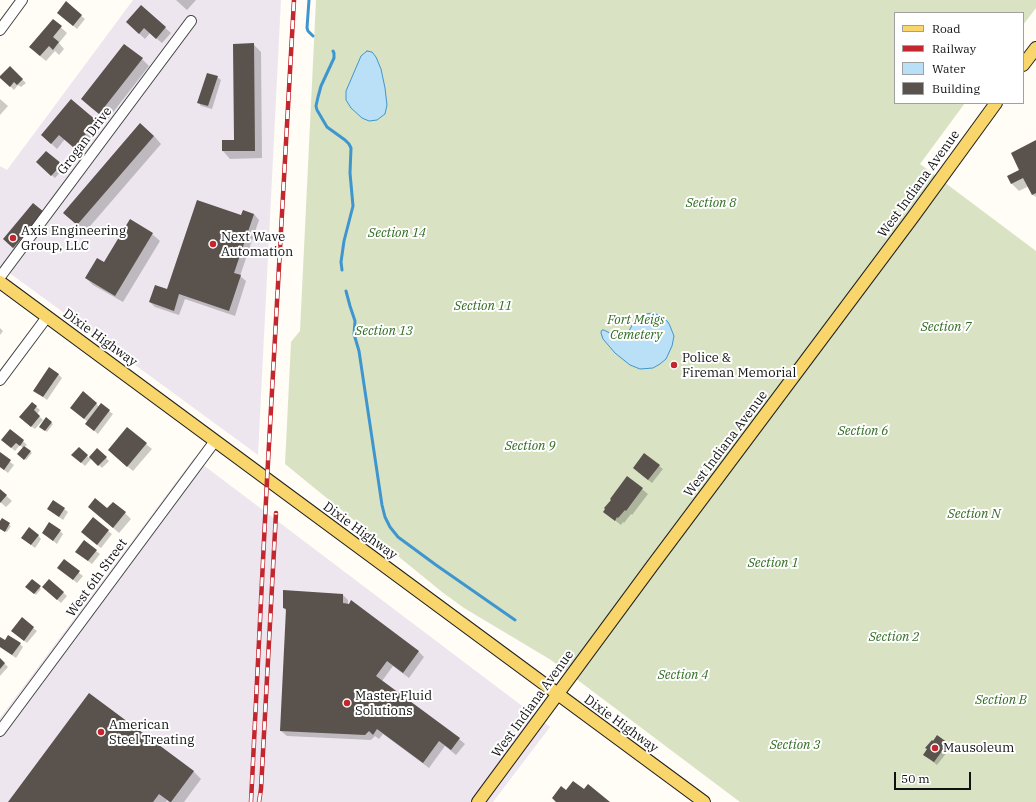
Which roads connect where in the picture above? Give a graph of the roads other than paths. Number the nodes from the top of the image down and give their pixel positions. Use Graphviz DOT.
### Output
graph roads {
  1 [pos="22,0"];
  2 [pos="191,21"];
  3 [pos="0,30"];
  4 [pos="1036,48"];
  5 [pos="1024,64"];
  6 [pos="995,104"];
  7 [pos="0,277"];
  8 [pos="0,282"];
  9 [pos="47,317"];
  10 [pos="0,380"];
  11 [pos="215,441"];
  12 [pos="558,695"];
  13 [pos="0,730"];
  14 [pos="478,802"];
  15 [pos="704,802"];
  1 -- 3 [label="street"];
  2 -- 7 [label="street, Grogan Drive"];
  4 -- 5 [label="main road"];
  6 -- 12 [label="main road, West Indiana Avenue"];
  8 -- 9 [label="main road, Dixie Highway"];
  9 -- 10 [label="street"];
  9 -- 11 [label="main road, Dixie Highway"];
  11 -- 12 [label="main road, Dixie Highway"];
  11 -- 13 [label="street, West 6th Street"];
  12 -- 14 [label="main road, West Indiana Avenue"];
  12 -- 15 [label="main road, Dixie Highway"];
}
